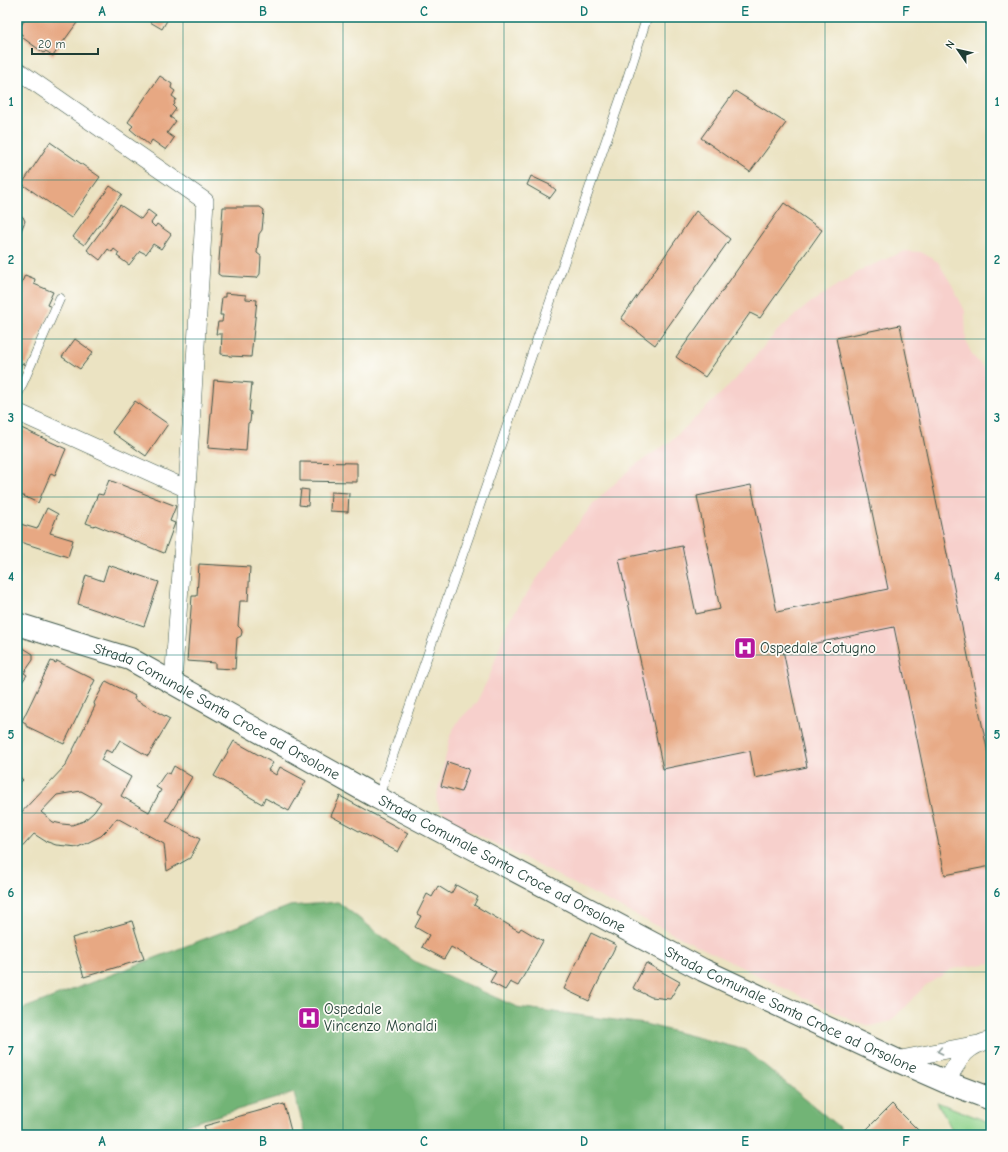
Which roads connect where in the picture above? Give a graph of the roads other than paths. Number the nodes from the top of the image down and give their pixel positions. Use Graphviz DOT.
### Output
graph roads {
  1 [pos="647,17"];
  2 [pos="17,70"];
  3 [pos="60,298"];
  4 [pos="17,396"];
  5 [pos="17,412"];
  6 [pos="187,489"];
  7 [pos="17,624"];
  8 [pos="172,683"];
  9 [pos="378,798"];
  10 [pos="984,1042"];
  11 [pos="896,1060"];
  12 [pos="946,1082"];
  13 [pos="991,1099"];
  1 -- 9 [label="lane"];
  2 -- 6 [label="street"];
  3 -- 4 [label="lane"];
  5 -- 6 [label="street"];
  6 -- 8 [label="street"];
  7 -- 8 [label="street, Strada Comunale Santa Croce ad Orsolone"];
  8 -- 9 [label="street, Strada Comunale Santa Croce ad Orsolone"];
  9 -- 11 [label="street, Strada Comunale Santa Croce ad Orsolone"];
  10 -- 11 [label="street, one-way"];
  10 -- 12 [label="street"];
  11 -- 12 [label="street, Strada Comunale Santa Croce ad Orsolone"];
  12 -- 13 [label="street, Strada Comunale Santa Croce ad Orsolone"];
}
